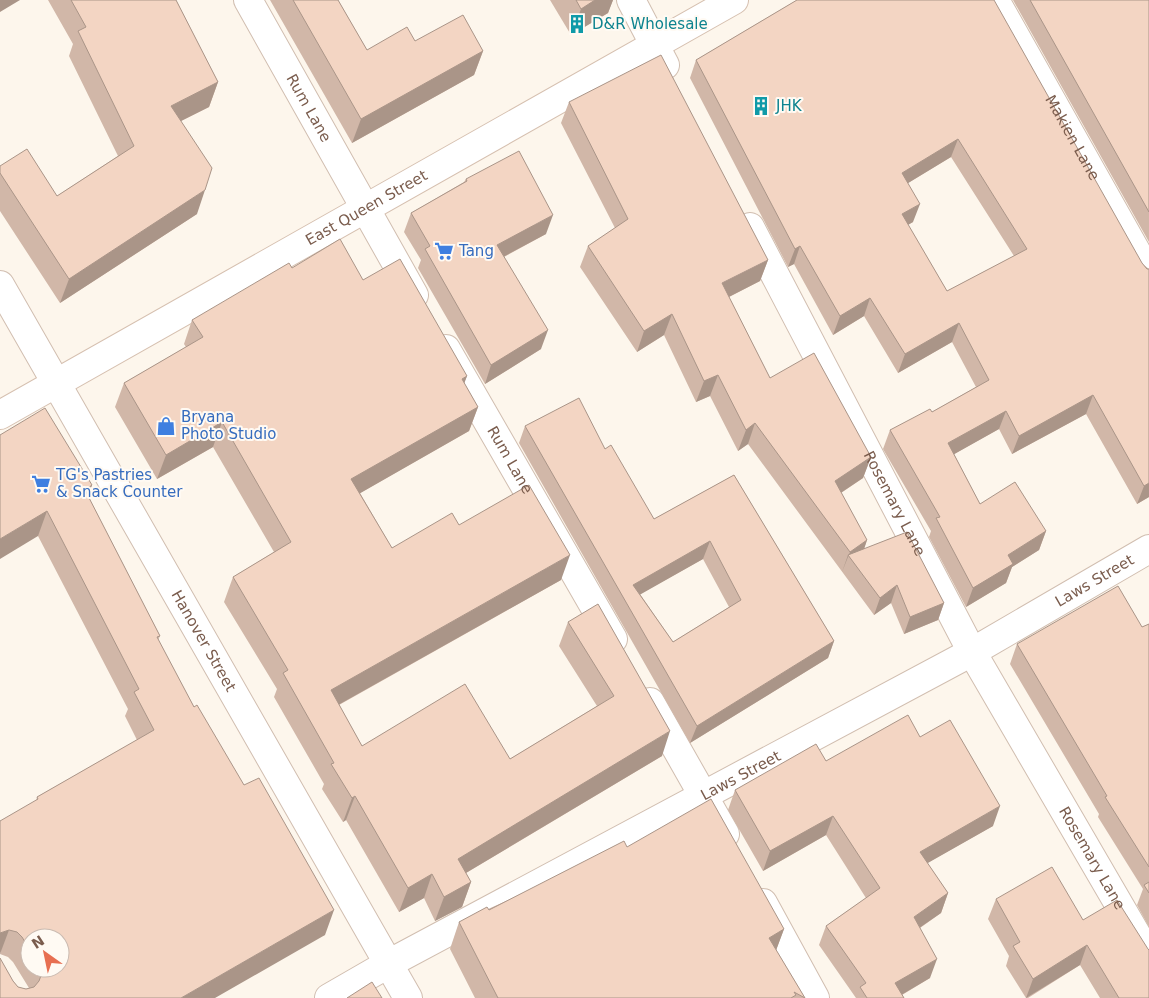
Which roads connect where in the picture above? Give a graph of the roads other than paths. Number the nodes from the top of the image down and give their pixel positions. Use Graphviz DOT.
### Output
graph roads {
  1 [pos="248,0"];
  2 [pos="631,0"];
  3 [pos="734,0"];
  4 [pos="995,0"];
  5 [pos="654,43"];
  6 [pos="677,88"];
  7 [pos="737,202"];
  8 [pos="365,210"];
  9 [pos="1149,274"];
  10 [pos="0,285"];
  11 [pos="56,382"];
  12 [pos="0,415"];
  13 [pos="1149,549"];
  14 [pos="972,652"];
  15 [pos="624,657"];
  16 [pos="639,683"];
  17 [pos="704,795"];
  18 [pos="736,854"];
  19 [pos="750,880"];
  20 [pos="1149,956"];
  21 [pos="388,964"];
  22 [pos="329,998"];
  23 [pos="408,998"];
  24 [pos="815,998"];
  1 -- 8 [label="street, Rum Lane"];
  2 -- 5 [label="street"];
  3 -- 5 [label="street, East Queen Street"];
  4 -- 9 [label="street, Makien Lane"];
  5 -- 6 [label="street"];
  5 -- 8 [label="street, East Queen Street"];
  7 -- 14 [label="street, Rosemary Lane"];
  8 -- 11 [label="street, East Queen Street"];
  8 -- 15 [label="street, Rum Lane"];
  10 -- 11 [label="street, Hanover Street"];
  11 -- 12 [label="street, East Queen Street"];
  11 -- 21 [label="street, Hanover Street"];
  13 -- 14 [label="street, Laws Street"];
  14 -- 17 [label="street, Laws Street"];
  14 -- 20 [label="street, Rosemary Lane"];
  16 -- 17 [label="street"];
  17 -- 18 [label="street"];
  17 -- 21 [label="street, Laws Street"];
  19 -- 24 [label="street"];
  21 -- 22 [label="street, Laws Street"];
  21 -- 23 [label="street, Hanover Street"];
}
